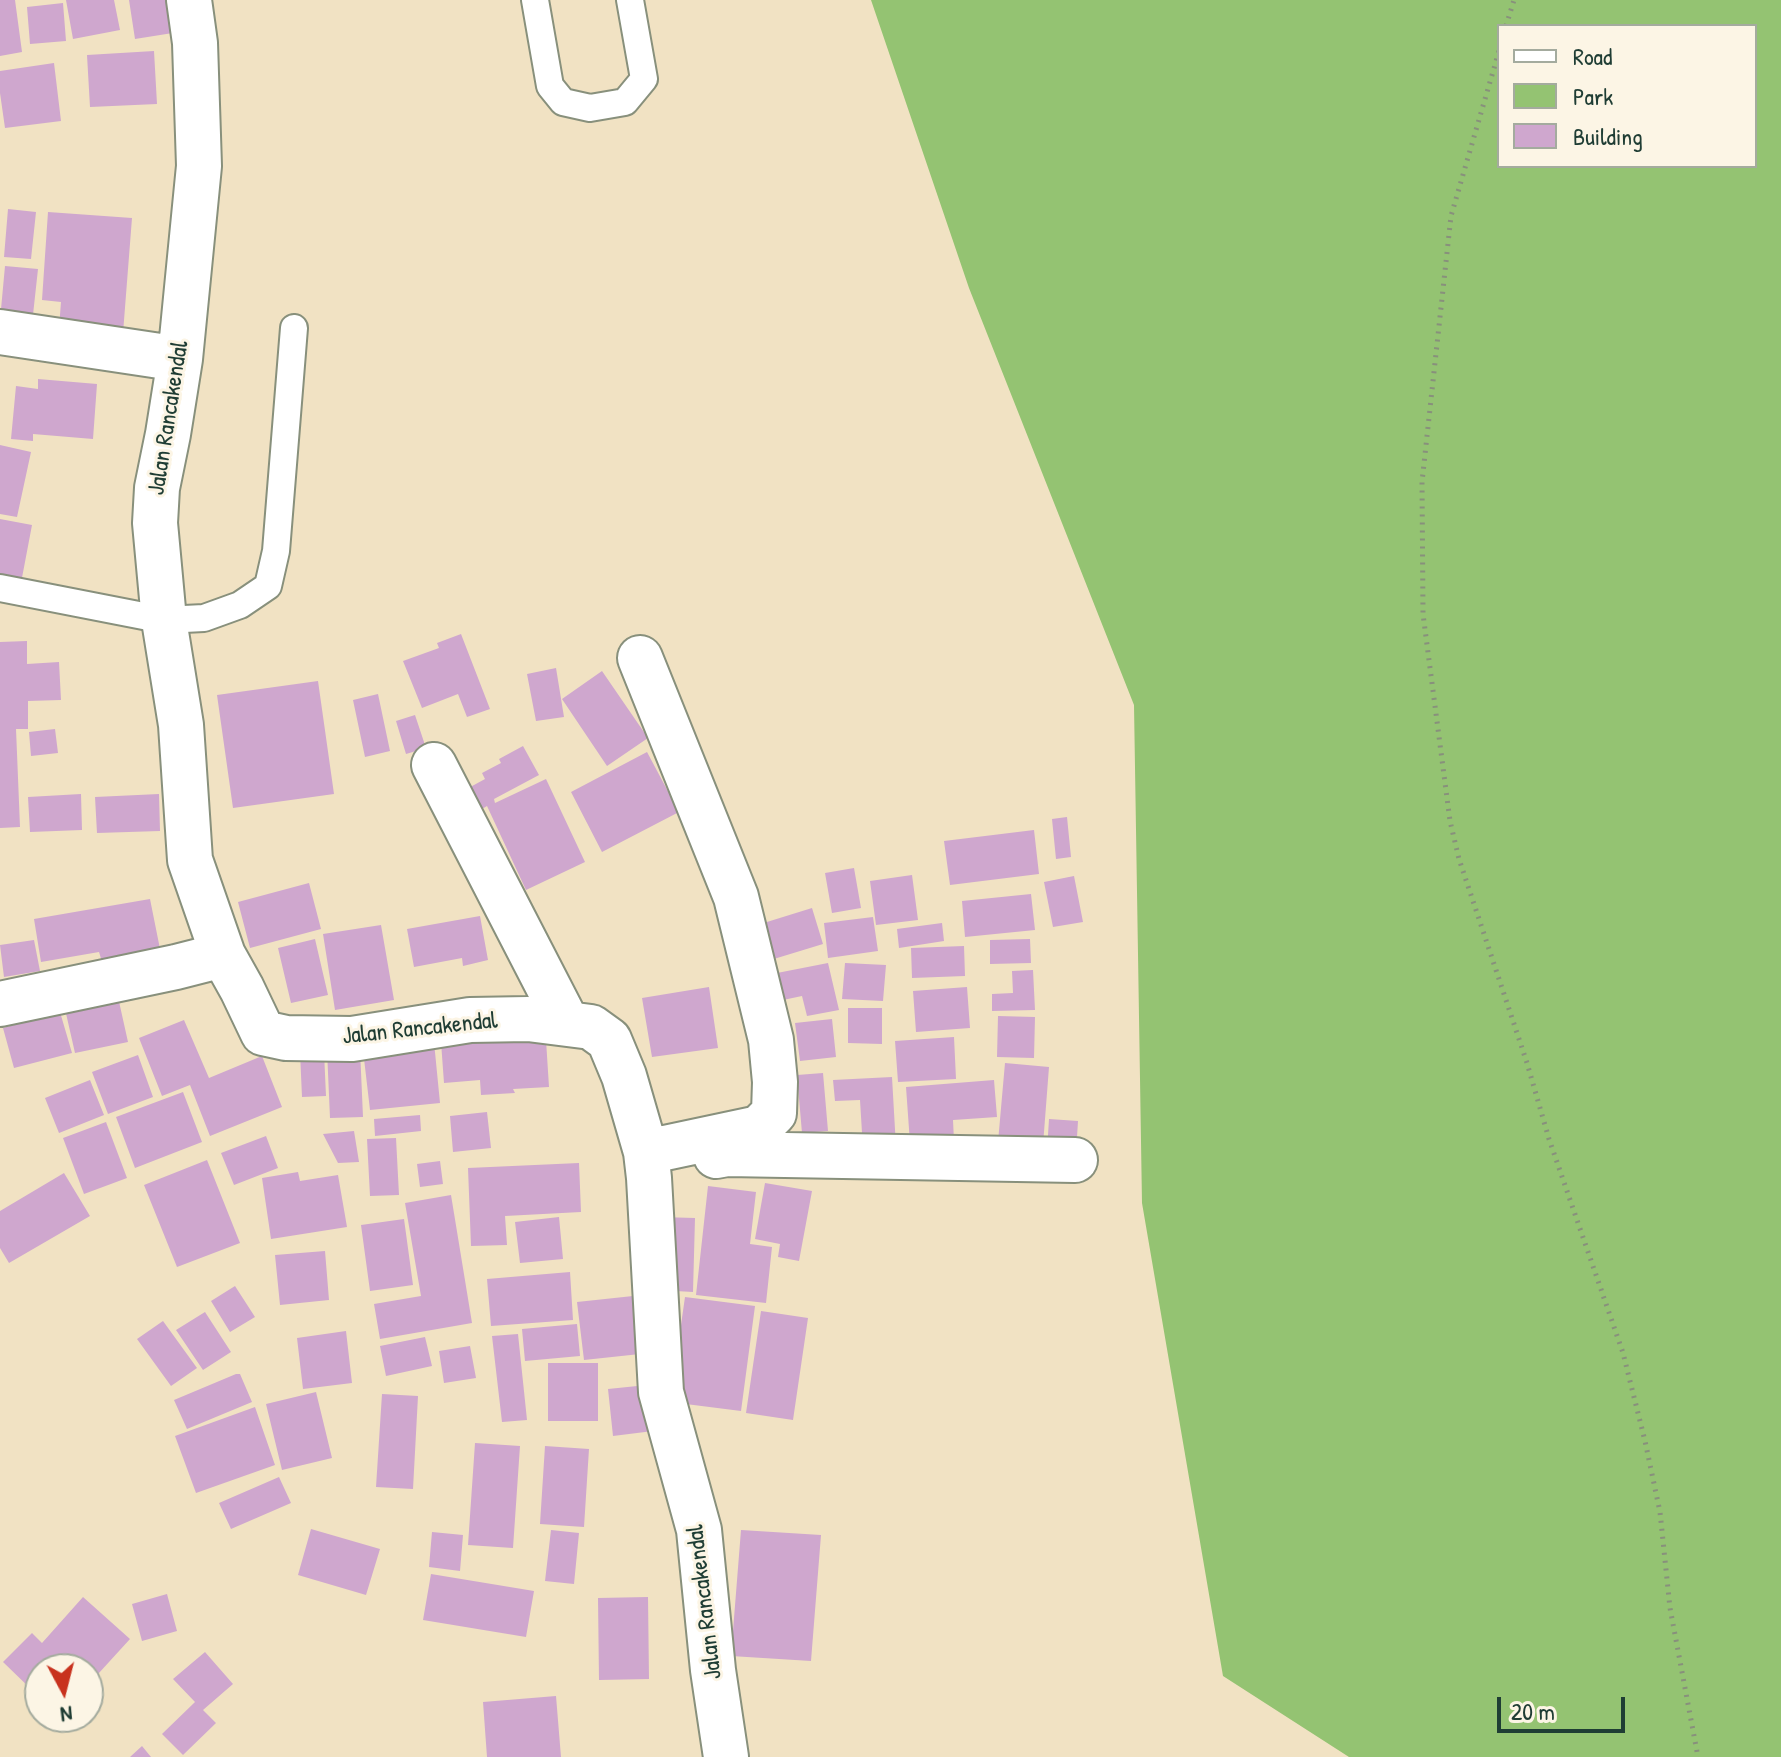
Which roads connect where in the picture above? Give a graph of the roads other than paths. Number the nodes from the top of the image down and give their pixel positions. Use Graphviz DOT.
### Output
graph roads {
  1 [pos="189,0"];
  2 [pos="535,0"];
  3 [pos="630,0"];
  4 [pos="294,328"];
  5 [pos="0,332"];
  6 [pos="180,359"];
  7 [pos="0,588"];
  8 [pos="164,620"];
  9 [pos="640,658"];
  10 [pos="434,765"];
  11 [pos="223,955"];
  12 [pos="0,1004"];
  13 [pos="567,1023"];
  14 [pos="1075,1160"];
  15 [pos="648,1165"];
  16 [pos="726,1757"];
  1 -- 6 [label="street, Jalan Rancakendal"];
  2 -- 3 [label="lane"];
  4 -- 8 [label="lane"];
  5 -- 6 [label="street"];
  6 -- 8 [label="street, Jalan Rancakendal"];
  7 -- 8 [label="lane"];
  8 -- 11 [label="street, Jalan Rancakendal"];
  9 -- 15 [label="street"];
  10 -- 13 [label="street"];
  11 -- 12 [label="street"];
  11 -- 13 [label="street, Jalan Rancakendal"];
  13 -- 15 [label="street, Jalan Rancakendal"];
  14 -- 15 [label="street"];
  15 -- 16 [label="street, Jalan Rancakendal"];
}
